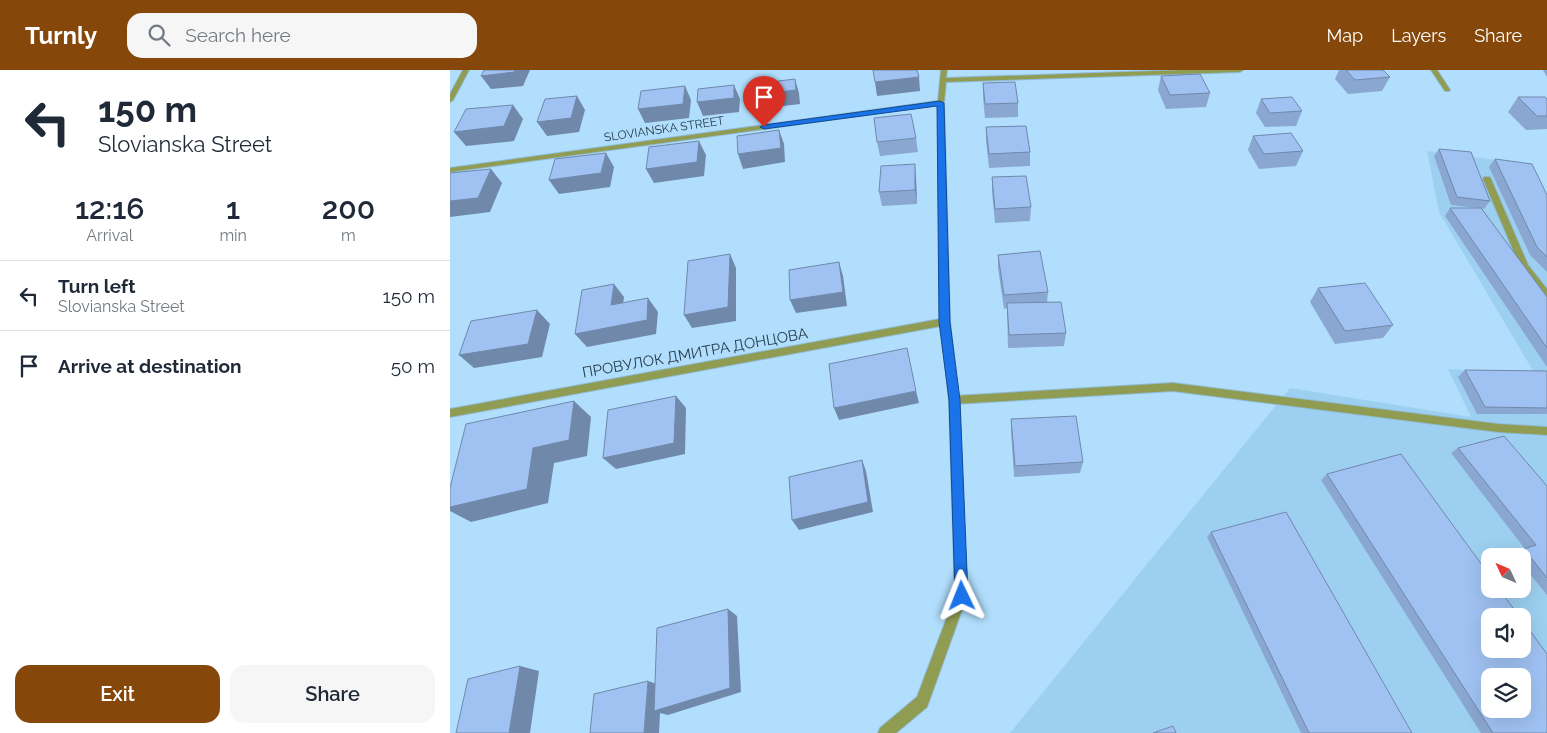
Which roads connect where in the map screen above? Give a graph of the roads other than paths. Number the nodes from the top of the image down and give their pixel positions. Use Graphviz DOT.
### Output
graph roads {
  1 [pos="466,70"];
  2 [pos="1240,70"];
  3 [pos="1434,70"];
  4 [pos="1197,71"];
  5 [pos="944,75"];
  6 [pos="1446,90"];
  7 [pos="450,100"];
  8 [pos="940,103"];
  9 [pos="450,170"];
  10 [pos="1487,179"];
  11 [pos="1547,296"];
  12 [pos="945,322"];
  13 [pos="954,400"];
  14 [pos="450,413"];
  15 [pos="1547,431"];
  16 [pos="885,733"];
  1 -- 7 [label="street"];
  2 -- 4 [label="street"];
  3 -- 6 [label="street"];
  4 -- 5 [label="street"];
  5 -- 8 [label="street"];
  8 -- 9 [label="street, SLOVIANSKA STREET"];
  8 -- 12 [label="street"];
  10 -- 11 [label="street"];
  12 -- 13 [label="street"];
  12 -- 14 [label="street, ПРОВУЛОК ДМИТРА ДОНЦОВА"];
  13 -- 15 [label="street"];
  13 -- 16 [label="street"];
}
